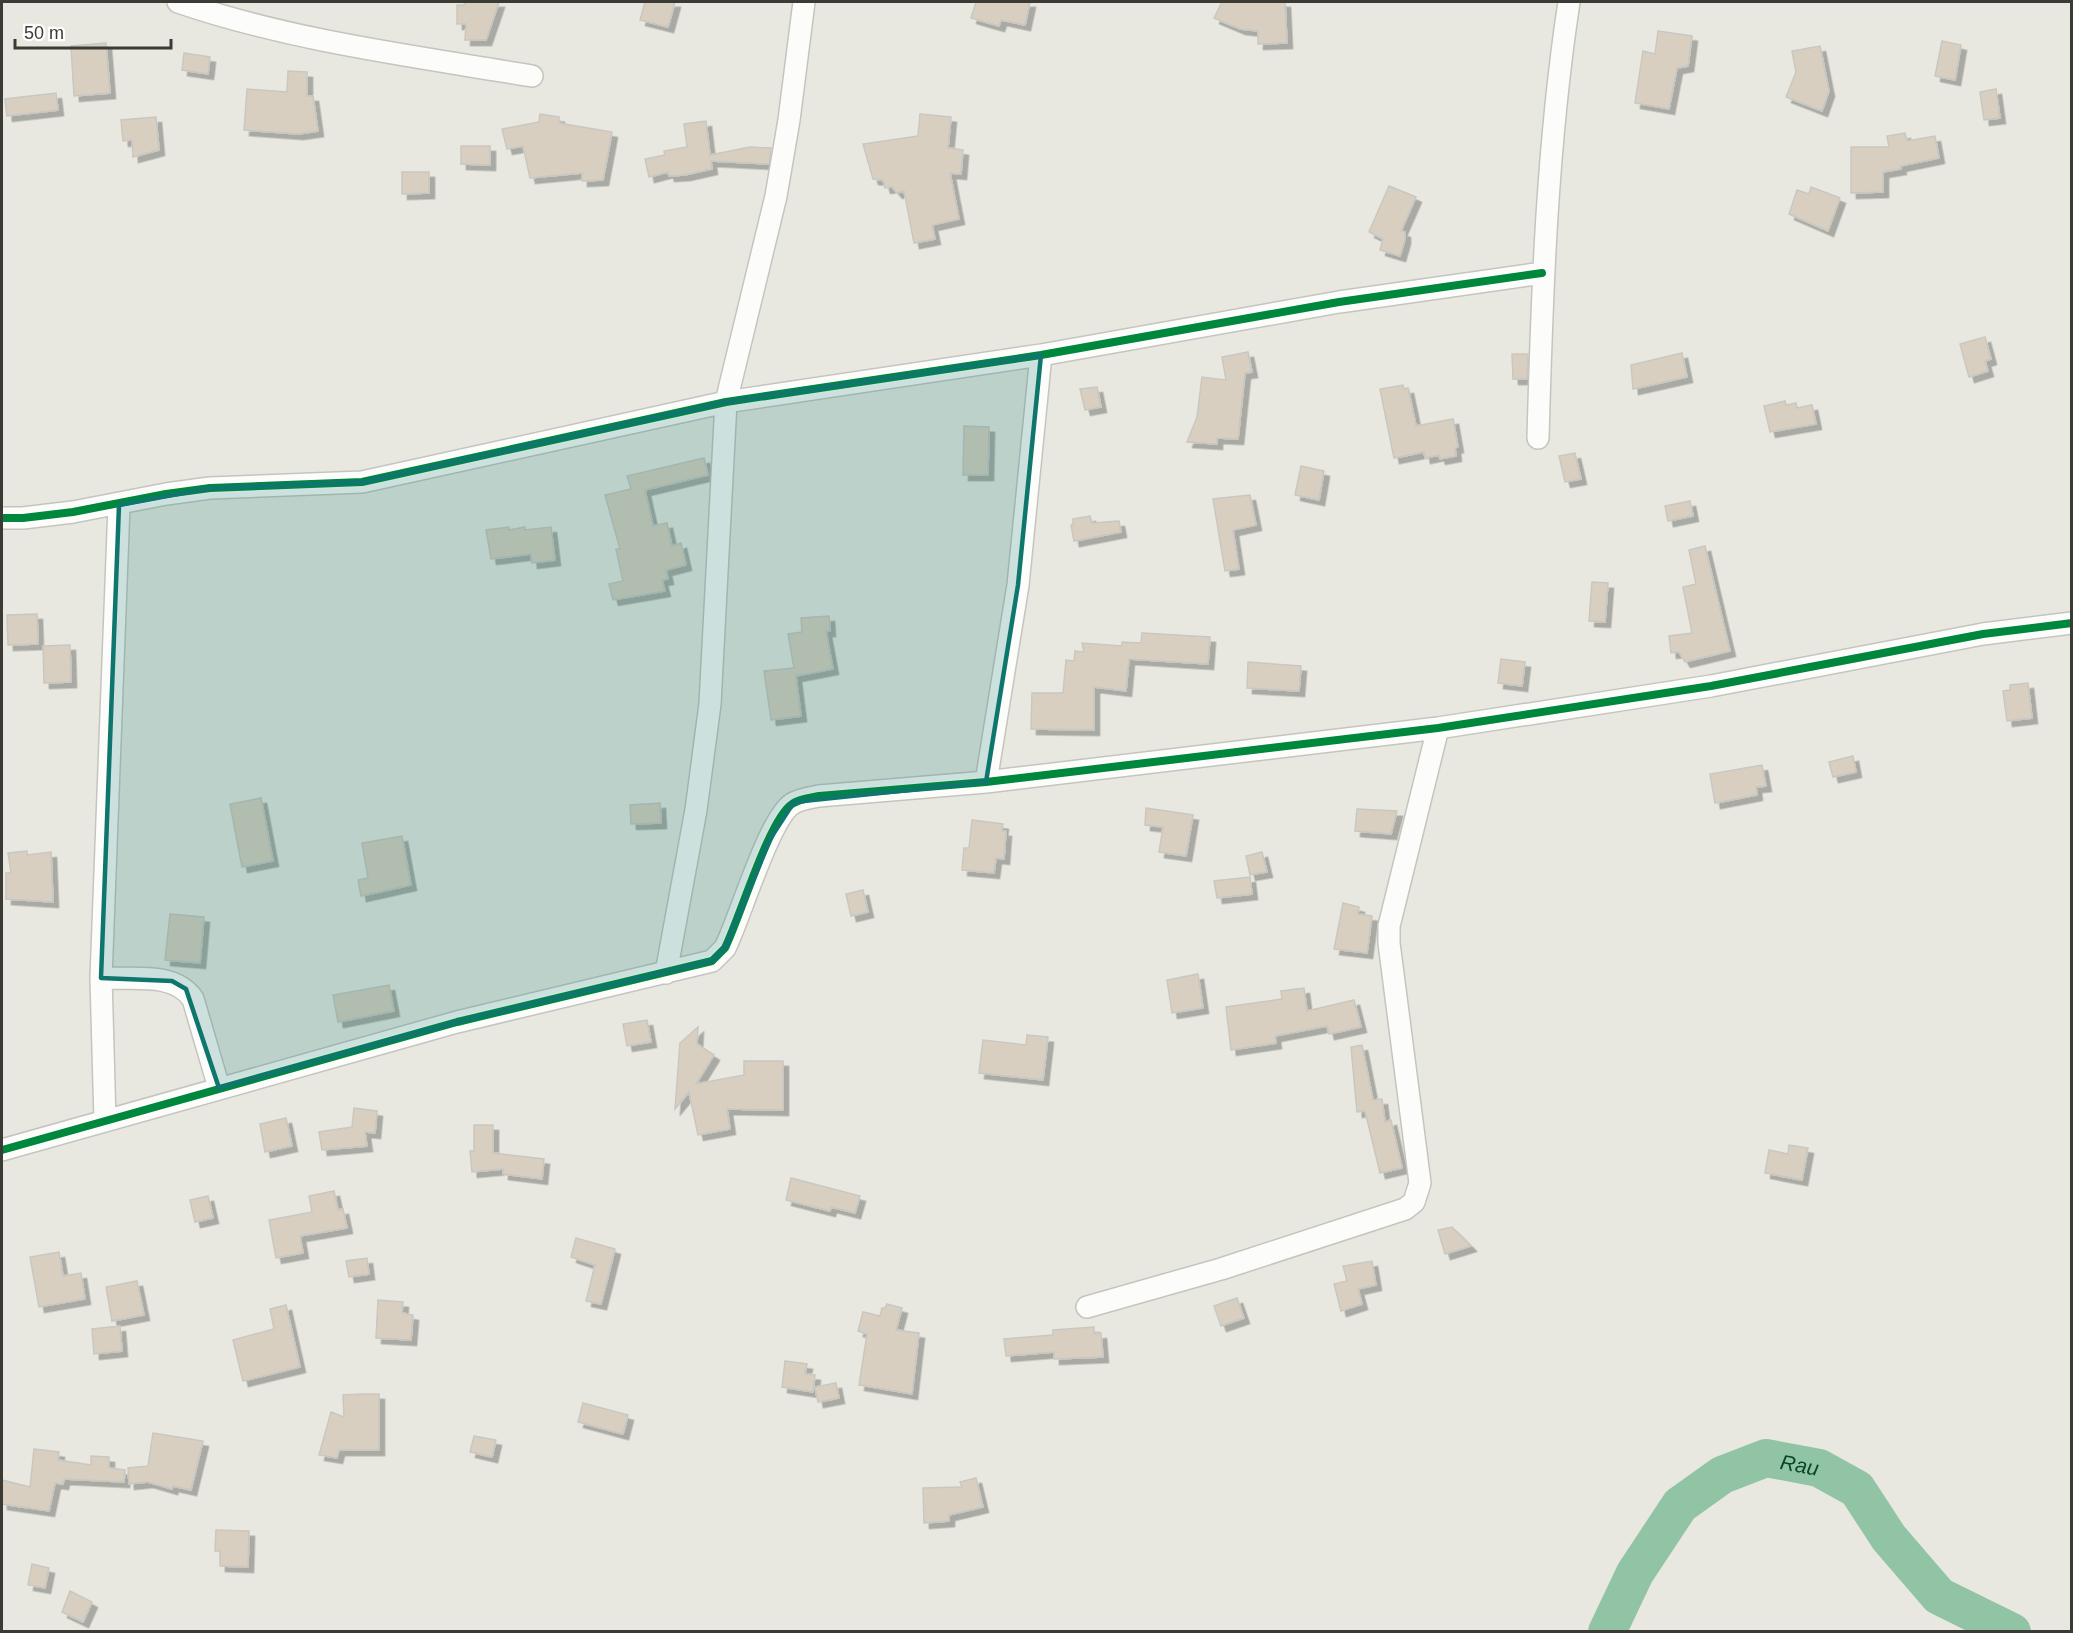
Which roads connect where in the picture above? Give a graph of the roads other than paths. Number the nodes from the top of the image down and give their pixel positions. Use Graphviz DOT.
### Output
graph roads {
  1 [pos="178,2"];
  2 [pos="804,2"];
  3 [pos="1569,2"];
  4 [pos="532,76"];
  5 [pos="1542,273"];
  6 [pos="1041,355"];
  7 [pos="726,402"];
  8 [pos="1538,438"];
  9 [pos="119,505"];
  10 [pos="2,518"];
  11 [pos="2072,623"];
  12 [pos="1438,728"];
  13 [pos="986,782"];
  14 [pos="666,973"];
  15 [pos="101,978"];
  16 [pos="219,1088"];
  17 [pos="105,1121"];
  18 [pos="2,1150"];
  19 [pos="1087,1307"];
  1 -- 4 [label="street"];
  2 -- 7 [label="street"];
  3 -- 5 [label="street"];
  5 -- 6 [label="street"];
  5 -- 8 [label="street"];
  6 -- 7 [label="street"];
  6 -- 13 [label="street"];
  7 -- 9 [label="street"];
  7 -- 14 [label="street"];
  9 -- 10 [label="street"];
  9 -- 15 [label="street"];
  11 -- 12 [label="street"];
  12 -- 13 [label="street"];
  12 -- 19 [label="street"];
  13 -- 14 [label="street"];
  14 -- 16 [label="street"];
  15 -- 16 [label="street"];
  15 -- 17 [label="street"];
  16 -- 17 [label="street"];
  17 -- 18 [label="street"];
}
